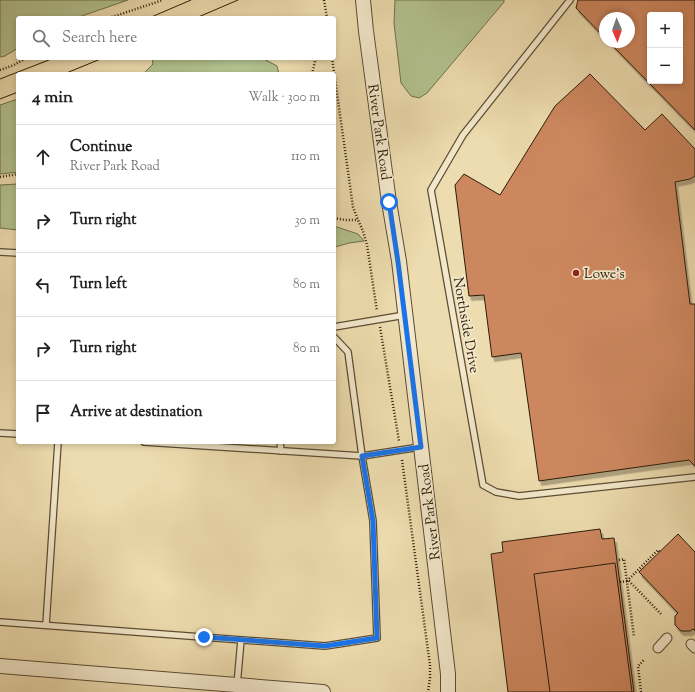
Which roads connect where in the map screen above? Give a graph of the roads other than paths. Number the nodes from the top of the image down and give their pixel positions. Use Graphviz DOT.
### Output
graph roads {
  1 [pos="363,0"];
  2 [pos="570,0"];
  3 [pos="0,252"];
  4 [pos="16,253"];
  5 [pos="405,315"];
  6 [pos="336,327"];
  7 [pos="336,339"];
  8 [pos="0,433"];
  9 [pos="16,434"];
  10 [pos="58,444"];
  11 [pos="174,444"];
  12 [pos="280,444"];
  13 [pos="421,447"];
  14 [pos="281,451"];
  15 [pos="362,456"];
  16 [pos="695,477"];
  17 [pos="0,622"];
  18 [pos="46,625"];
  19 [pos="667,638"];
  20 [pos="241,640"];
  21 [pos="658,648"];
  22 [pos="0,666"];
  23 [pos="237,686"];
  24 [pos="323,692"];
  25 [pos="448,692"];
  1 -- 5 [label="street, River Park Road"];
  2 -- 16 [label="lane, Northside Drive"];
  3 -- 4 [label="lane"];
  5 -- 6 [label="lane"];
  5 -- 13 [label="street, River Park Road"];
  7 -- 15 [label="lane"];
  8 -- 9 [label="lane"];
  10 -- 18 [label="lane"];
  11 -- 14 [label="lane"];
  12 -- 14 [label="lane"];
  13 -- 15 [label="lane"];
  13 -- 25 [label="street, River Park Road"];
  14 -- 15 [label="lane"];
  15 -- 20 [label="lane"];
  17 -- 18 [label="lane"];
  18 -- 20 [label="lane"];
  19 -- 21 [label="street"];
  20 -- 23 [label="lane"];
  22 -- 23 [label="street"];
  23 -- 24 [label="street"];
}
